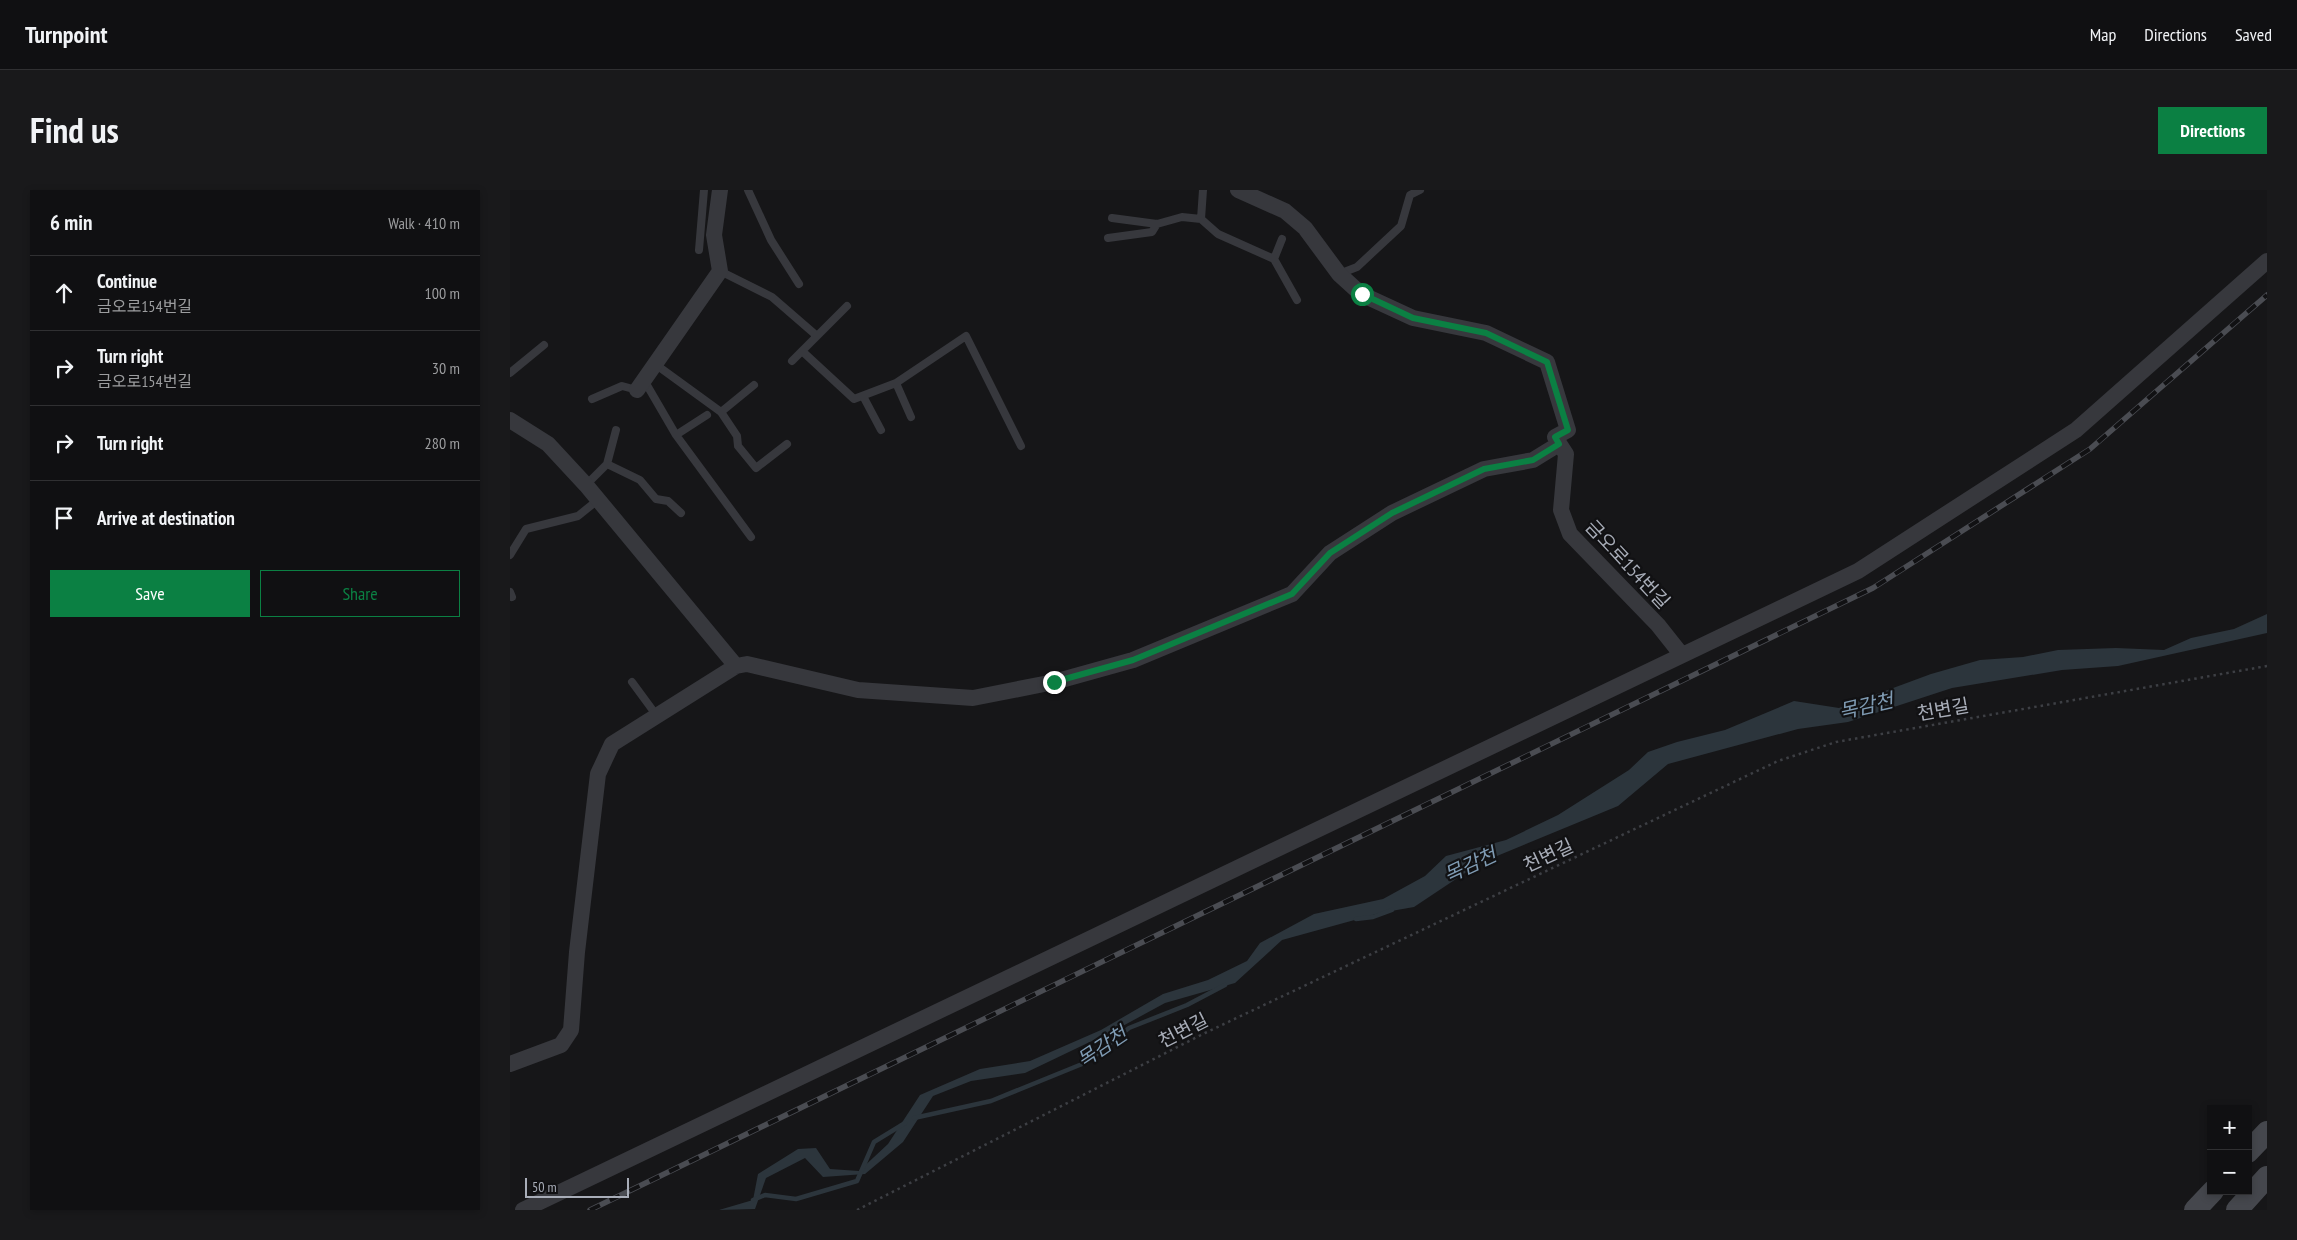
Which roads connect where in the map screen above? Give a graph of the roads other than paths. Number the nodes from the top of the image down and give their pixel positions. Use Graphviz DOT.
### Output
graph roads {
  1 [pos="704,190"];
  2 [pos="720,190"];
  3 [pos="748,190"];
  4 [pos="1203,190"];
  5 [pos="1238,190"];
  6 [pos="1420,190"];
  7 [pos="1112,218"];
  8 [pos="1201,219"];
  9 [pos="1157,224"];
  10 [pos="1108,238"];
  11 [pos="1282,239"];
  12 [pos="699,250"];
  13 [pos="1274,259"];
  14 [pos="2267,260"];
  15 [pos="720,271"];
  16 [pos="1339,274"];
  17 [pos="799,284"];
  18 [pos="1297,300"];
  19 [pos="847,306"];
  20 [pos="817,336"];
  21 [pos="544,345"];
  22 [pos="802,351"];
  23 [pos="792,361"];
  24 [pos="655,364"];
  25 [pos="510,373"];
  26 [pos="896,383"];
  27 [pos="641,385"];
  28 [pos="754,385"];
  29 [pos="863,396"];
  30 [pos="592,399"];
  31 [pos="721,412"];
  32 [pos="707,415"];
  33 [pos="911,417"];
  34 [pos="510,420"];
  35 [pos="616,430"];
  36 [pos="881,430"];
  37 [pos="676,435"];
  38 [pos="787,444"];
  39 [pos="1559,444"];
  40 [pos="1022,446"];
  41 [pos="607,464"];
  42 [pos="586,485"];
  43 [pos="599,499"];
  44 [pos="681,513"];
  45 [pos="751,537"];
  46 [pos="510,555"];
  47 [pos="1681,654"];
  48 [pos="736,666"];
  49 [pos="632,682"];
  50 [pos="657,716"];
  51 [pos="510,1064"];
  52 [pos="2267,1132"];
  53 [pos="2250,1150"];
  54 [pos="2267,1177"];
  55 [pos="2209,1195"];
  56 [pos="523,1210"];
  57 [pos="2195,1210"];
  58 [pos="2237,1210"];
  1 -- 12 [label="lane"];
  2 -- 15 [label="street"];
  3 -- 17 [label="lane"];
  4 -- 8 [label="lane"];
  5 -- 16 [label="street"];
  6 -- 16 [label="lane"];
  7 -- 9 [label="lane"];
  8 -- 9 [label="lane"];
  8 -- 13 [label="lane"];
  9 -- 10 [label="lane"];
  11 -- 13 [label="lane"];
  13 -- 18 [label="lane"];
  14 -- 47 [label="street"];
  15 -- 20 [label="lane"];
  15 -- 24 [label="street"];
  16 -- 39 [label="street"];
  19 -- 20 [label="lane"];
  20 -- 22 [label="lane"];
  21 -- 25 [label="lane"];
  22 -- 23 [label="lane"];
  22 -- 29 [label="lane"];
  24 -- 27 [label="street"];
  24 -- 31 [label="lane"];
  26 -- 29 [label="lane"];
  26 -- 33 [label="lane"];
  26 -- 40 [label="lane"];
  27 -- 30 [label="lane"];
  27 -- 37 [label="lane"];
  28 -- 31 [label="lane"];
  29 -- 36 [label="lane"];
  31 -- 38 [label="lane"];
  32 -- 37 [label="lane"];
  34 -- 42 [label="street"];
  35 -- 41 [label="lane"];
  37 -- 45 [label="lane"];
  39 -- 47 [label="street, 금오로154번길"];
  39 -- 48 [label="street"];
  41 -- 42 [label="lane"];
  41 -- 44 [label="lane"];
  42 -- 43 [label="street"];
  43 -- 46 [label="lane"];
  43 -- 48 [label="street"];
  47 -- 56 [label="street"];
  48 -- 50 [label="street"];
  49 -- 50 [label="lane"];
  50 -- 51 [label="street"];
  52 -- 53 [label="main road"];
  54 -- 58 [label="main road"];
  55 -- 57 [label="main road"];
}
